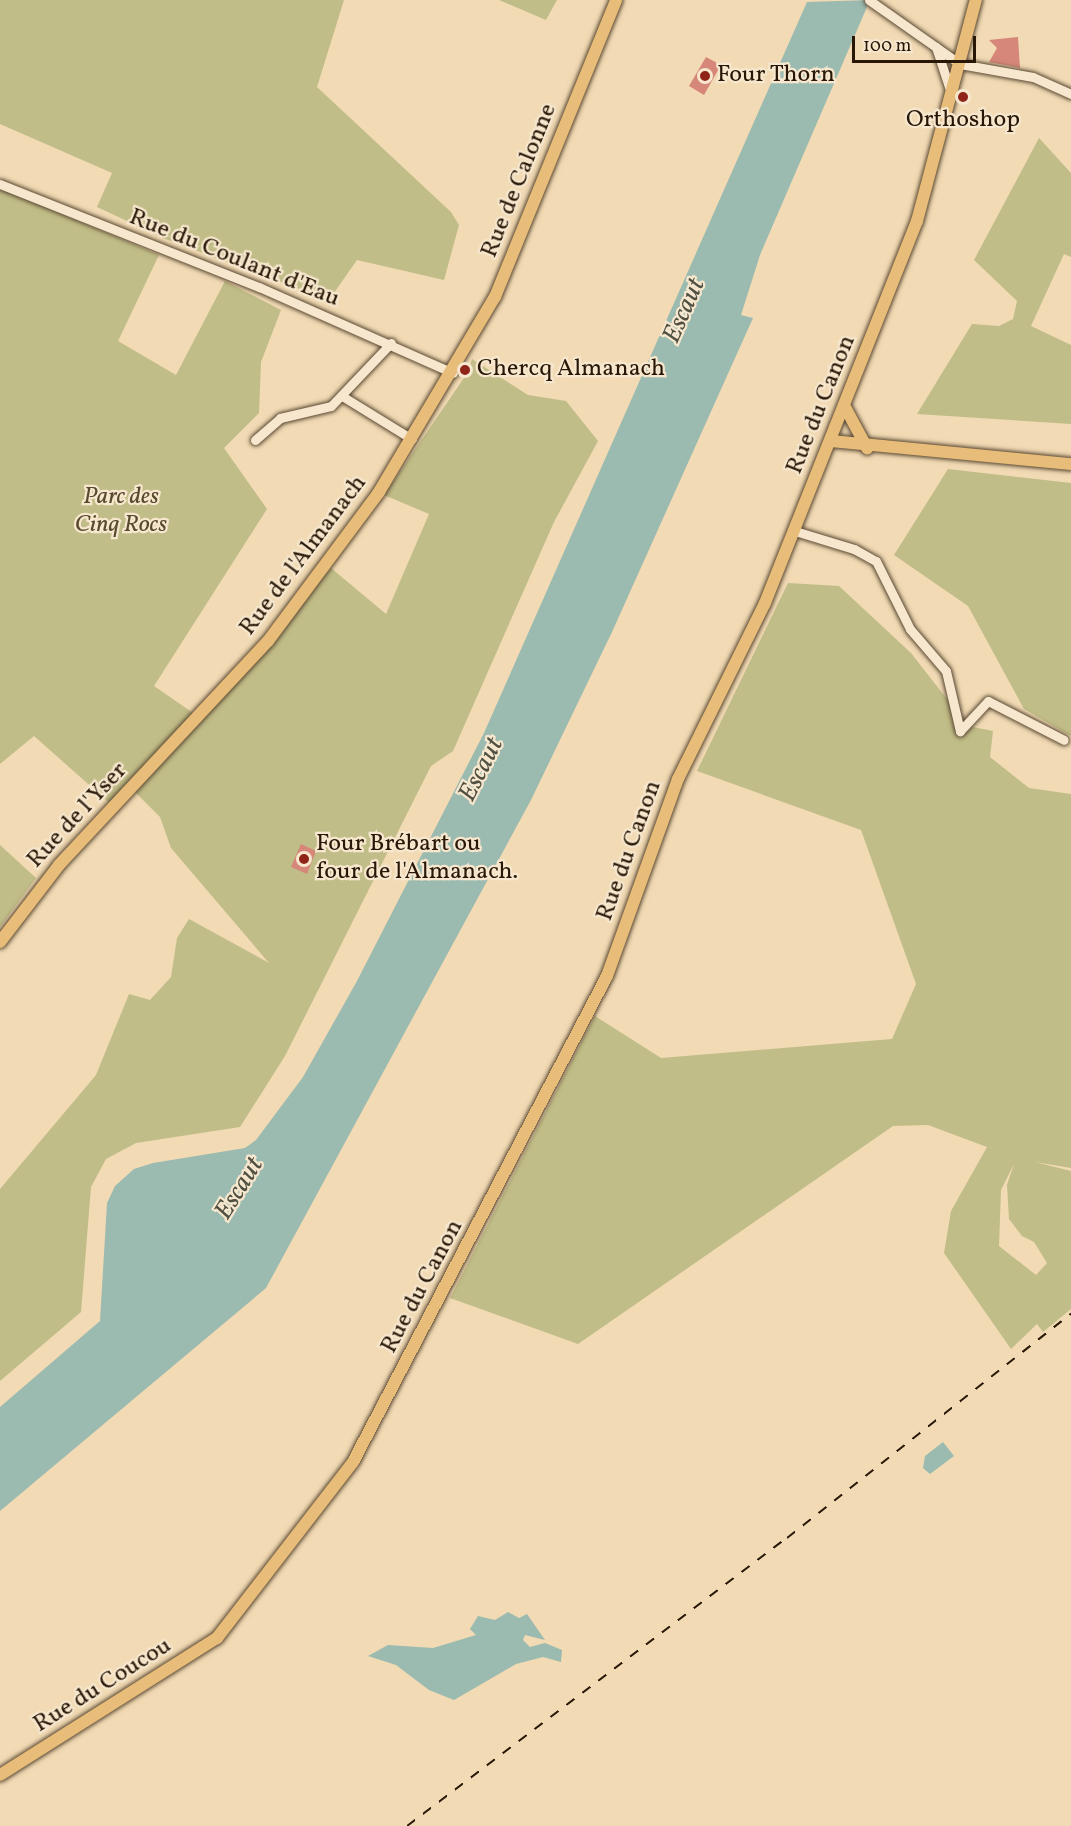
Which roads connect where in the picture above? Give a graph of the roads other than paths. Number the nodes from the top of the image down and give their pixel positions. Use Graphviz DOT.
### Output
graph roads {
  1 [pos="616,0"];
  2 [pos="869,0"];
  3 [pos="976,0"];
  4 [pos="936,46"];
  5 [pos="960,64"];
  6 [pos="1071,94"];
  7 [pos="952,97"];
  8 [pos="0,184"];
  9 [pos="391,343"];
  10 [pos="453,373"];
  11 [pos="342,396"];
  12 [pos="845,406"];
  13 [pos="412,439"];
  14 [pos="255,440"];
  15 [pos="831,441"];
  16 [pos="867,448"];
  17 [pos="1071,464"];
  18 [pos="795,531"];
  19 [pos="1064,740"];
  20 [pos="169,751"];
  21 [pos="0,942"];
  22 [pos="197,1653"];
  23 [pos="0,1775"];
  1 -- 10 [label="main road, Rue de Calonne"];
  2 -- 4 [label="street"];
  3 -- 5 [label="main road, Rue du Canon"];
  4 -- 5 [label="street"];
  4 -- 7 [label="street"];
  5 -- 6 [label="street"];
  5 -- 7 [label="main road, Rue du Canon"];
  7 -- 12 [label="main road, Rue du Canon"];
  8 -- 9 [label="street, Rue du Coulant d'Eau"];
  9 -- 10 [label="street, Rue du Coulant d'Eau"];
  9 -- 11 [label="street"];
  10 -- 13 [label="main road, Rue de l'Almanach"];
  11 -- 13 [label="street"];
  11 -- 14 [label="street"];
  12 -- 15 [label="main road, Rue du Canon"];
  12 -- 16 [label="main road"];
  13 -- 20 [label="main road, Rue de l'Almanach"];
  15 -- 16 [label="main road"];
  15 -- 18 [label="main road, Rue du Canon"];
  16 -- 17 [label="main road"];
  18 -- 19 [label="street"];
  18 -- 22 [label="main road, Rue du Canon"];
  20 -- 21 [label="main road, Rue de l'Yser"];
  22 -- 23 [label="main road, Rue du Coucou"];
}
